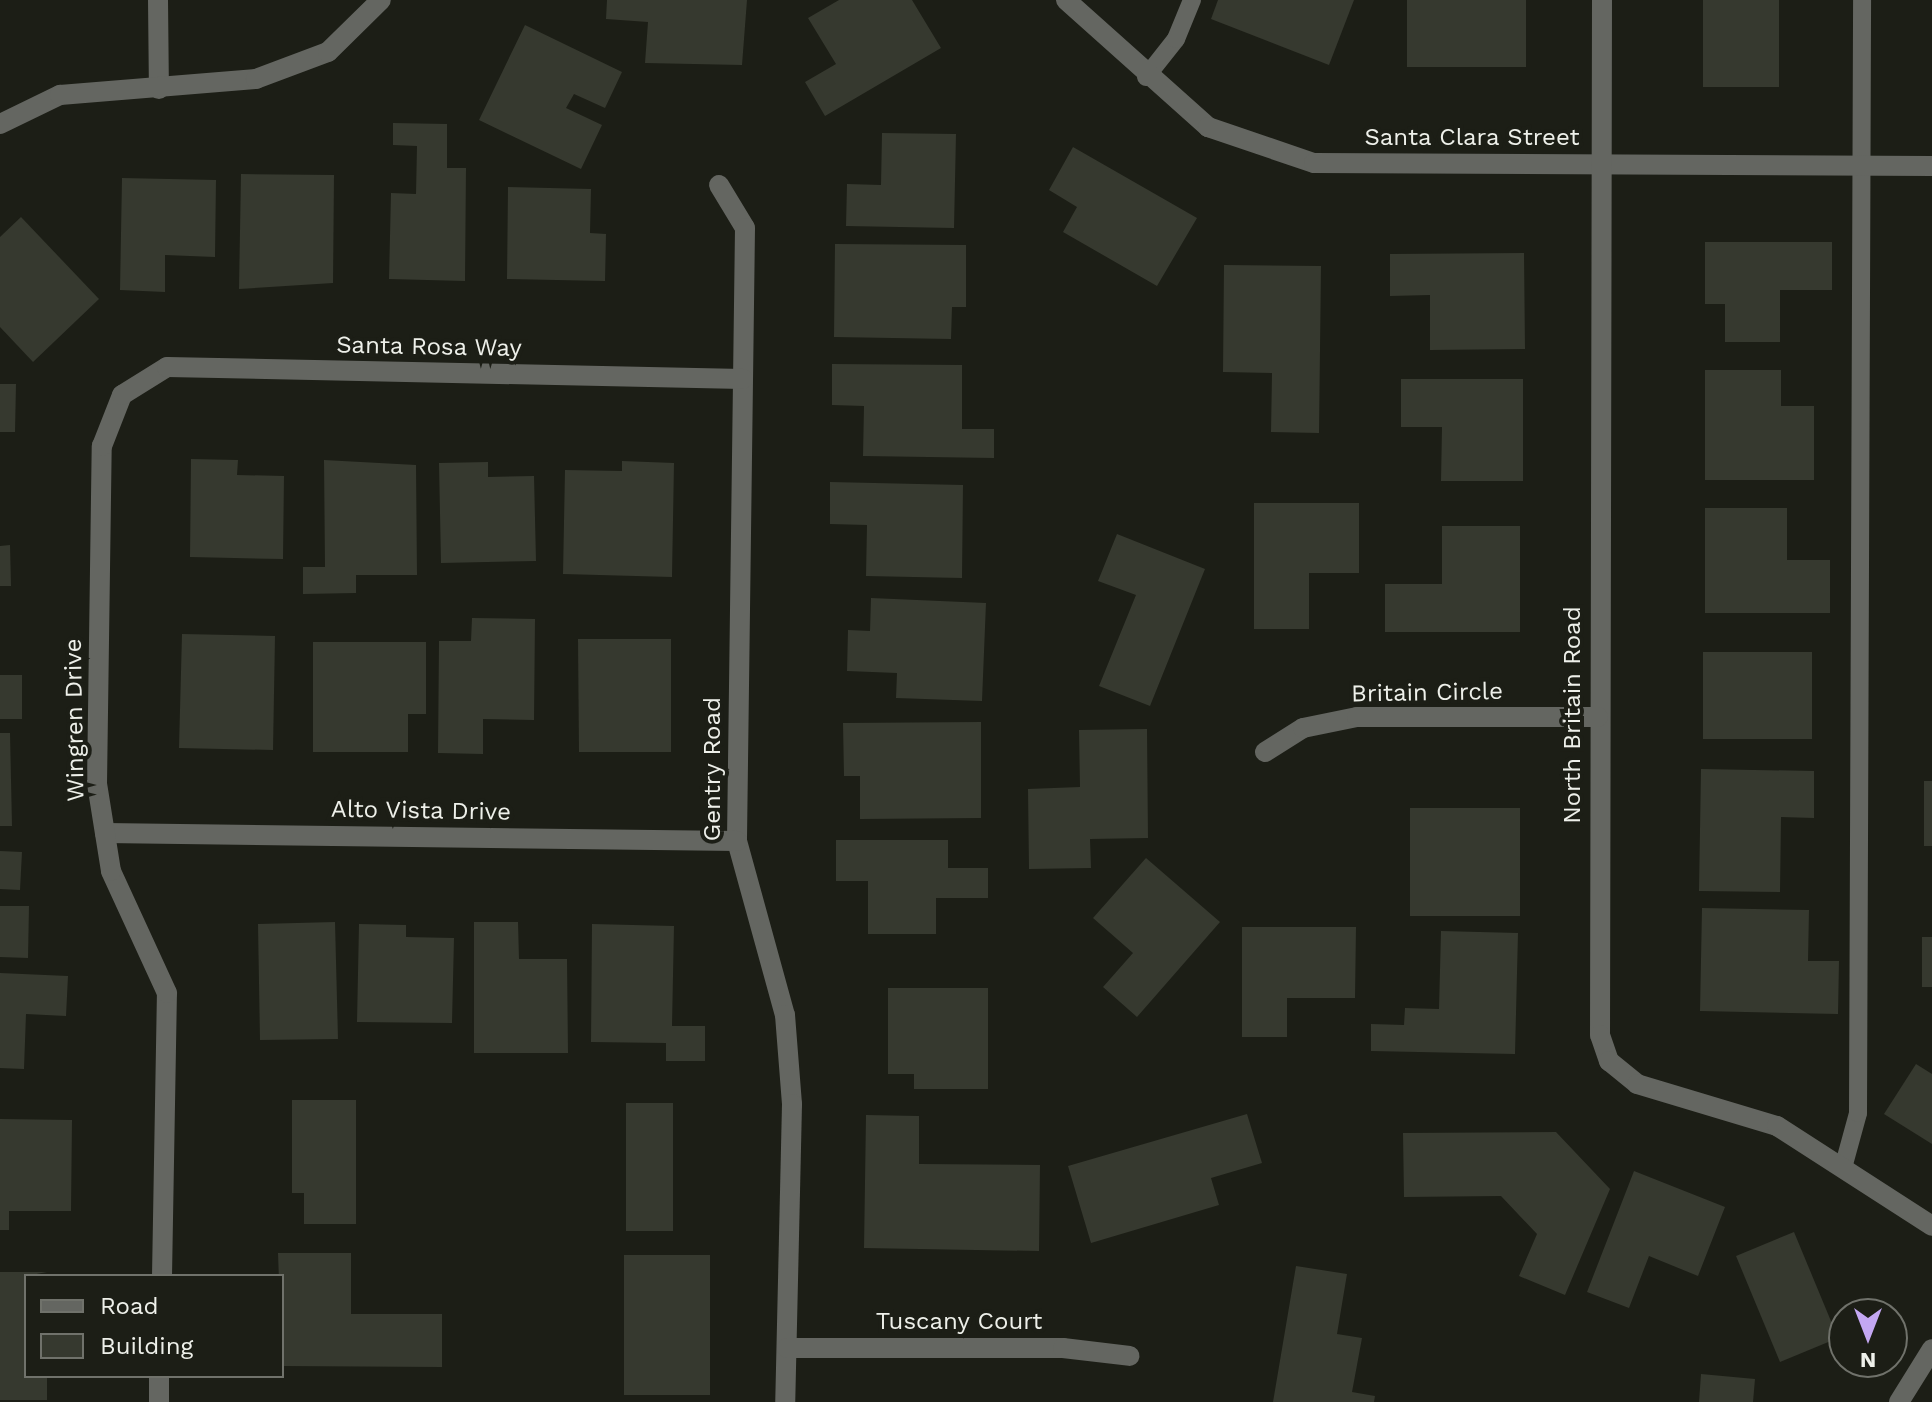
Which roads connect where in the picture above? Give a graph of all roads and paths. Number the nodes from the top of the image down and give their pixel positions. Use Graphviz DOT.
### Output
graph roads {
  1 [pos="158,0"];
  2 [pos="381,0"];
  3 [pos="1066,0"];
  4 [pos="1192,0"];
  5 [pos="1602,0"];
  6 [pos="1862,0"];
  7 [pos="1146,77"];
  8 [pos="159,89"];
  9 [pos="0,124"];
  10 [pos="1601,165"];
  11 [pos="1861,166"];
  12 [pos="1932,166"];
  13 [pos="719,185"];
  14 [pos="743,379"];
  15 [pos="122,395"];
  16 [pos="1598,717"];
  17 [pos="1265,752"];
  18 [pos="105,833"];
  19 [pos="737,841"];
  20 [pos="1843,1168"];
  21 [pos="1932,1226"];
  22 [pos="162,1274"];
  23 [pos="787,1348"];
  24 [pos="1932,1349"];
  25 [pos="1130,1356"];
  26 [pos="159,1378"];
  27 [pos="159,1402"];
  28 [pos="785,1402"];
  29 [pos="1899,1402"];
  1 -- 8 [label="street"];
  2 -- 8 [label="street"];
  3 -- 7 [label="street, Santa Clara Street"];
  4 -- 7 [label="lane"];
  5 -- 10 [label="street, North Britain Road"];
  6 -- 11 [label="lane"];
  7 -- 10 [label="street, Santa Clara Street"];
  8 -- 9 [label="street"];
  10 -- 11 [label="street, Santa Clara Street"];
  10 -- 16 [label="street, North Britain Road"];
  11 -- 12 [label="street, Santa Clara Street"];
  11 -- 20 [label="lane"];
  13 -- 14 [label="street, Gentry Road"];
  14 -- 15 [label="street, Santa Rosa Way"];
  14 -- 19 [label="street, Gentry Road"];
  15 -- 18 [label="street, Wingren Drive"];
  16 -- 17 [label="street, Britain Circle"];
  16 -- 20 [label="street, North Britain Road"];
  18 -- 19 [label="street, Alto Vista Drive"];
  18 -- 22 [label="street, Wingren Drive"];
  19 -- 23 [label="street, Gentry Road"];
  20 -- 21 [label="street, North Britain Road"];
  23 -- 25 [label="street, Tuscany Court"];
  23 -- 28 [label="street, Gentry Road"];
  24 -- 29 [label="street"];
  26 -- 27 [label="street"];
}
